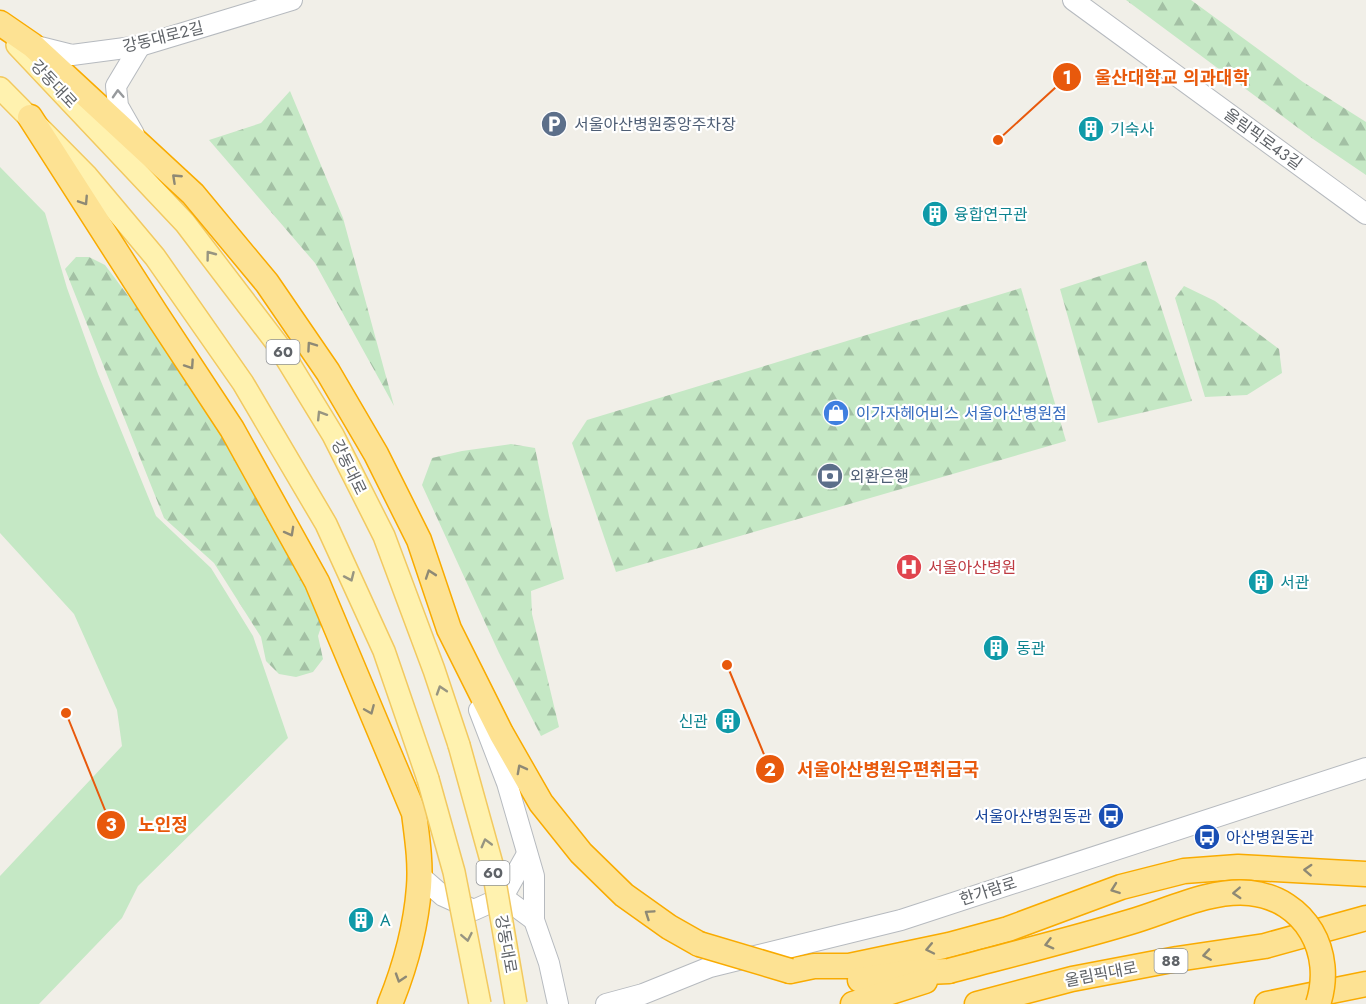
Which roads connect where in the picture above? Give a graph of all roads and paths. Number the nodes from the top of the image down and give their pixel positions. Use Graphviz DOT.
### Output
graph roads {
  1 [pos="292,0"];
  2 [pos="1073,0"];
  3 [pos="0,25"];
  4 [pos="32,45"];
  5 [pos="140,46"];
  6 [pos="0,88"];
  7 [pos="30,117"];
  8 [pos="139,144"];
  9 [pos="1366,214"];
  10 [pos="449,629"];
  11 [pos="1366,768"];
  12 [pos="527,854"];
  13 [pos="1366,873"];
  14 [pos="419,875"];
  15 [pos="503,897"];
  16 [pos="1366,918"];
  17 [pos="534,920"];
  18 [pos="790,970"];
  19 [pos="949,971"];
  20 [pos="1366,984"];
  21 [pos="390,1004"];
  22 [pos="480,1004"];
  23 [pos="516,1004"];
  24 [pos="558,1004"];
  25 [pos="606,1004"];
  26 [pos="853,1004"];
  27 [pos="977,1004"];
  28 [pos="1267,1004"];
  29 [pos="1318,1004"];
  1 -- 5 [label="street, 강동대로2길"];
  2 -- 9 [label="street, 올림픽로43길"];
  3 -- 4 [label="highway"];
  23 -- 3 [label="main road, 강동대로 / 60, one-way, bridge"];
  4 -- 5 [label="street, 강동대로2길"];
  4 -- 8 [label="highway"];
  8 -- 5 [label="street, one-way"];
  6 -- 7 [label="main road, 60"];
  7 -- 14 [label="highway, one-way"];
  7 -- 22 [label="main road, 60, one-way, bridge"];
  10 -- 8 [label="highway, one-way"];
  10 -- 12 [label="street"];
  18 -- 10 [label="highway, one-way, bridge"];
  11 -- 25 [label="street, 한가람로"];
  12 -- 15 [label="street"];
  12 -- 17 [label="street"];
  13 -- 18 [label="highway, one-way"];
  14 -- 15 [label="street"];
  14 -- 21 [label="highway, one-way"];
  15 -- 17 [label="street"];
  16 -- 27 [label="highway, 올림픽대로 / 88, one-way"];
  17 -- 24 [label="street"];
  18 -- 19 [label="highway"];
  19 -- 26 [label="highway"];
  29 -- 19 [label="highway, one-way, bridge"];
  20 -- 28 [label="highway"];
}
